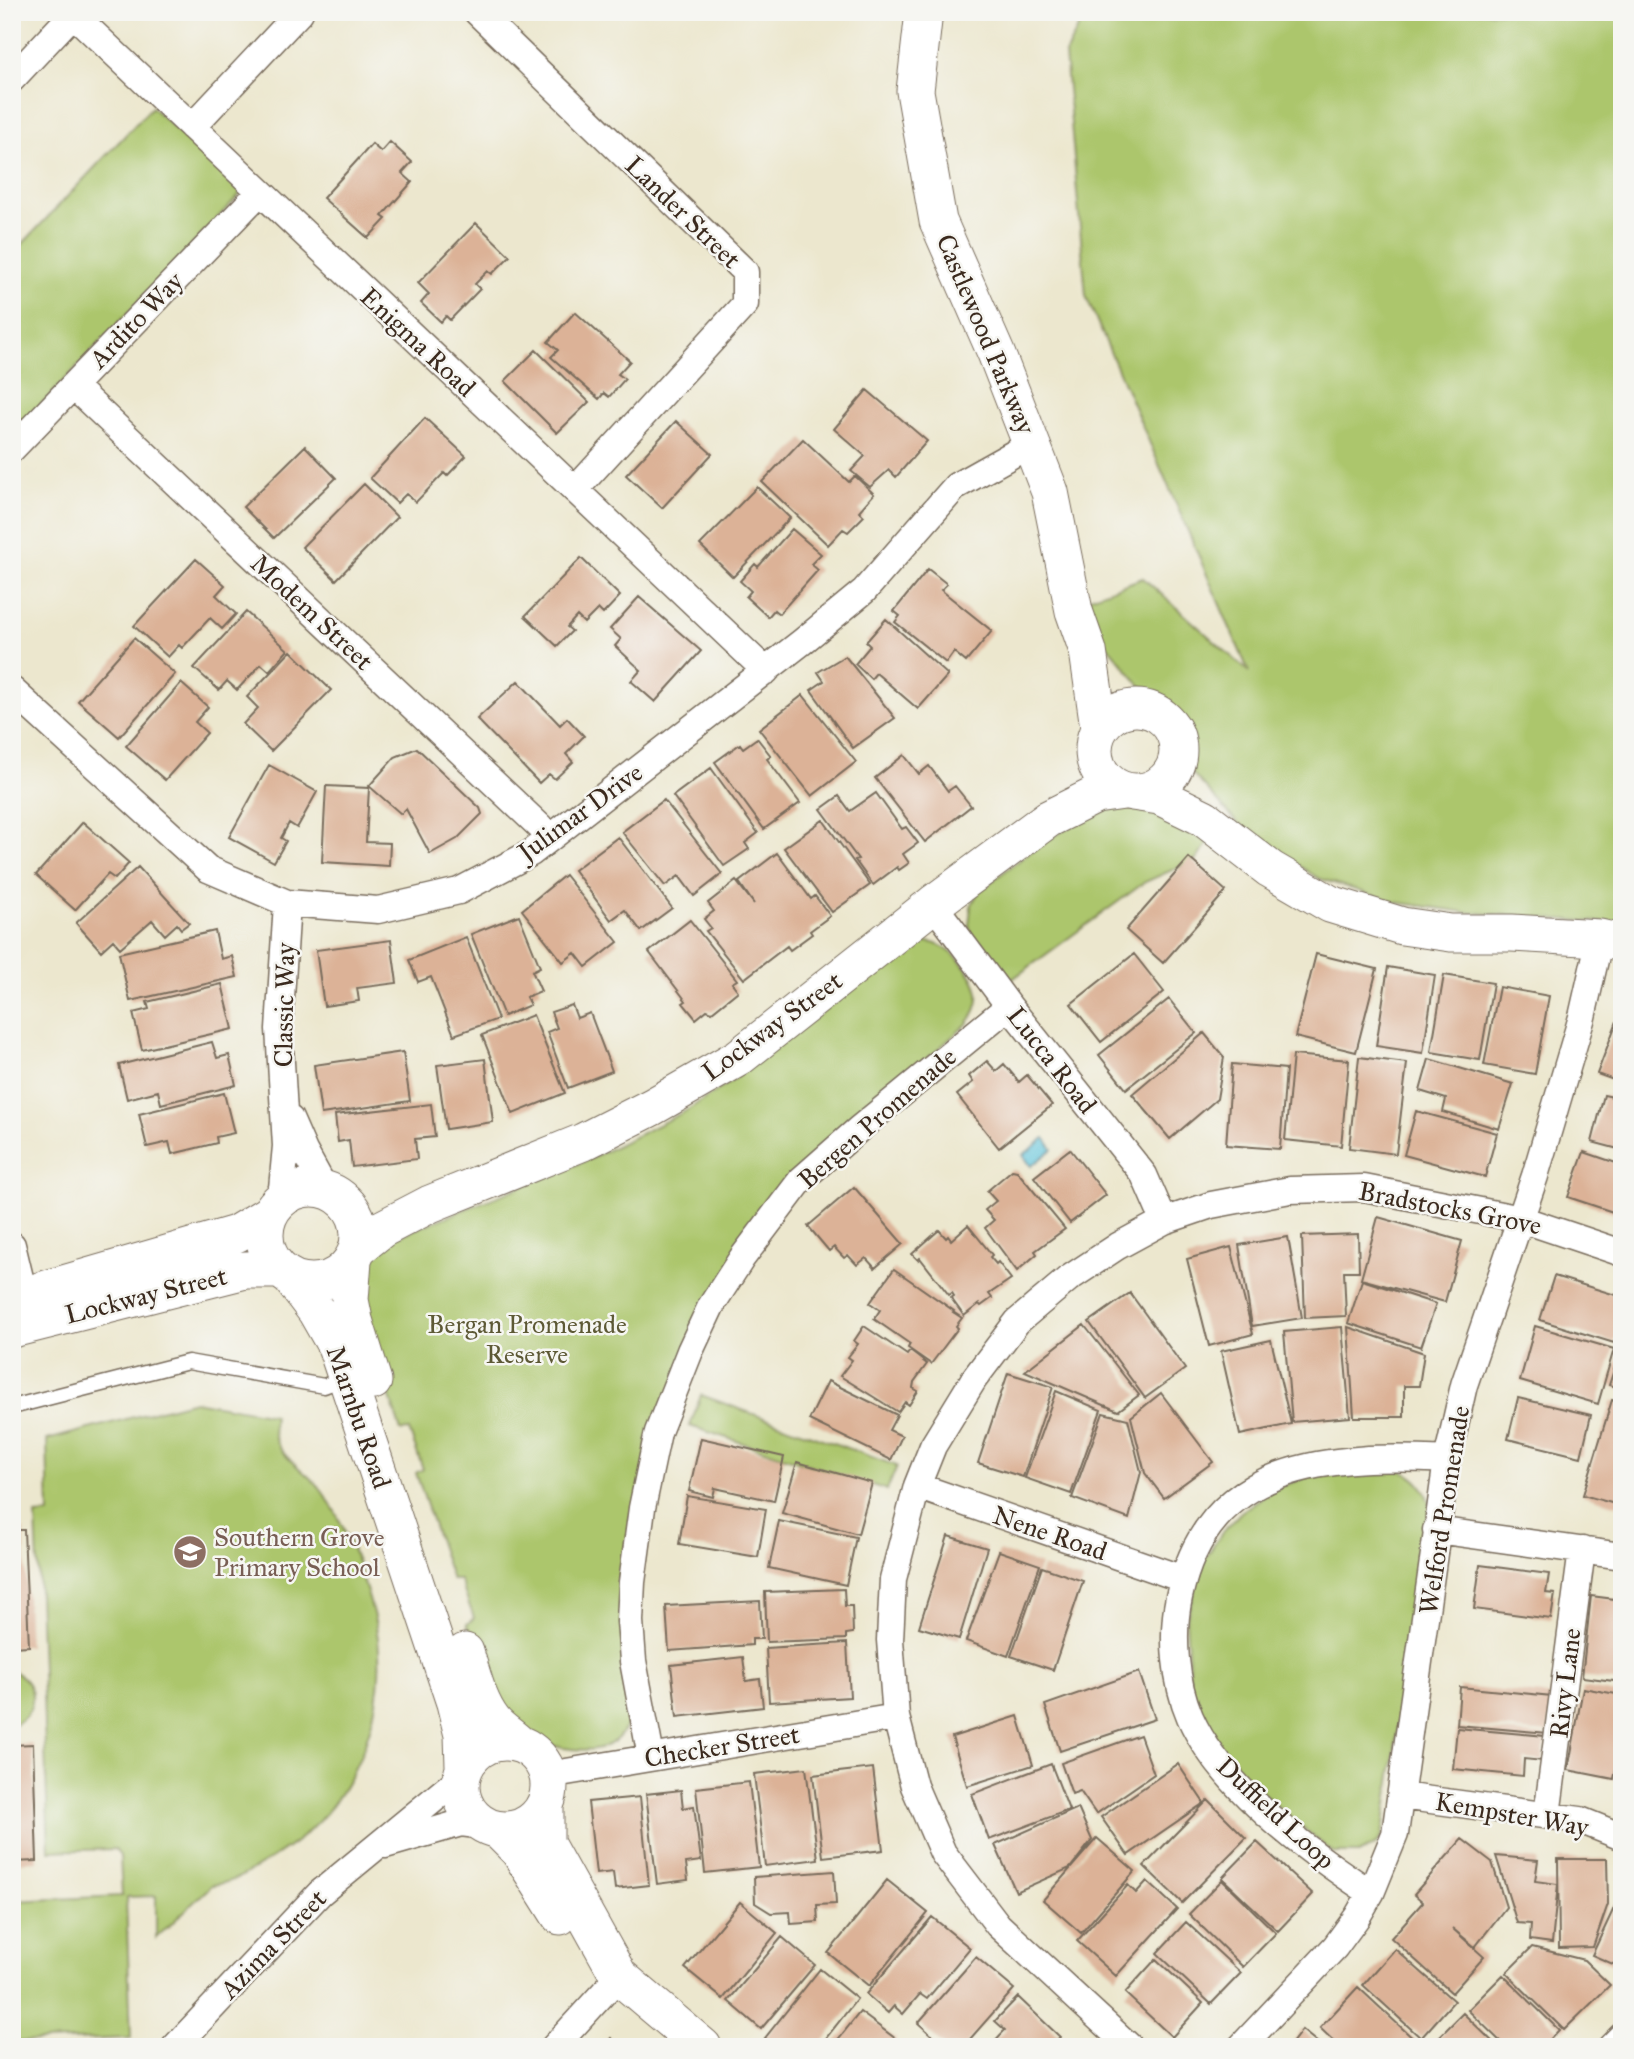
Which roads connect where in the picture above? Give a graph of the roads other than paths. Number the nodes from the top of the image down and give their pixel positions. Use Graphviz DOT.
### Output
graph roads {
  1 [pos="299,12"];
  2 [pos="477,12"];
  3 [pos="924,12"];
  4 [pos="72,13"];
  5 [pos="12,79"];
  6 [pos="192,127"];
  7 [pos="260,192"];
  8 [pos="73,386"];
  9 [pos="1031,444"];
  10 [pos="12,449"];
  11 [pos="575,490"];
  12 [pos="1088,651"];
  13 [pos="766,671"];
  14 [pos="12,690"];
  15 [pos="1143,708"];
  16 [pos="1096,739"];
  17 [pos="1176,764"];
  18 [pos="1128,791"];
  19 [pos="1204,818"];
  20 [pos="1048,820"];
  21 [pos="551,837"];
  22 [pos="287,903"];
  23 [pos="933,904"];
  24 [pos="1611,940"];
  25 [pos="1009,1006"];
  26 [pos="285,1107"];
  27 [pos="335,1195"];
  28 [pos="430,1204"];
  29 [pos="275,1206"];
  30 [pos="1521,1219"];
  31 [pos="1164,1221"];
  32 [pos="12,1245"];
  33 [pos="1622,1253"];
  34 [pos="355,1254"];
  35 [pos="286,1274"];
  36 [pos="20,1312"];
  37 [pos="346,1378"];
  38 [pos="13,1404"];
  39 [pos="1447,1460"];
  40 [pos="917,1486"];
  41 [pos="1436,1530"];
  42 [pos="1582,1550"];
  43 [pos="1622,1556"];
  44 [pos="1183,1579"];
  45 [pos="896,1717"];
  46 [pos="519,1744"];
  47 [pos="651,1757"];
  48 [pos="462,1771"];
  49 [pos="547,1791"];
  50 [pos="1401,1796"];
  51 [pos="1547,1815"];
  52 [pos="492,1828"];
  53 [pos="1622,1837"];
  54 [pos="376,1848"];
  55 [pos="1371,1893"];
  56 [pos="613,1983"];
  57 [pos="1622,2036"];
  58 [pos="175,2047"];
  59 [pos="554,2047"];
  60 [pos="675,2047"];
  61 [pos="704,2047"];
  62 [pos="1130,2047"];
  63 [pos="1241,2047"];
  64 [pos="1611,2047"];
  1 -- 6 [label="street"];
  2 -- 11 [label="street, Lander Street"];
  3 -- 9 [label="street, Castlewood Parkway"];
  4 -- 5 [label="street"];
  4 -- 6 [label="street, Enigma Road"];
  6 -- 7 [label="street, Enigma Road"];
  7 -- 8 [label="street, Ardito Way"];
  7 -- 11 [label="street, Enigma Road"];
  8 -- 10 [label="street, Ardito Way"];
  8 -- 21 [label="street, Modem Street"];
  9 -- 12 [label="street, Castlewood Parkway"];
  9 -- 13 [label="street, Julimar Drive"];
  11 -- 13 [label="street, Enigma Road"];
  12 -- 15 [label="street, Castlewood Parkway"];
  12 -- 16 [label="street, Castlewood Parkway"];
  13 -- 21 [label="street, Julimar Drive"];
  14 -- 22 [label="street, Julimar Drive"];
  15 -- 16 [label="street"];
  15 -- 17 [label="street"];
  16 -- 18 [label="street"];
  16 -- 20 [label="street, Lockway Street"];
  17 -- 18 [label="street"];
  17 -- 19 [label="street"];
  18 -- 19 [label="street"];
  18 -- 20 [label="street, Lockway Street"];
  19 -- 24 [label="street"];
  20 -- 23 [label="street, Lockway Street"];
  21 -- 22 [label="street, Julimar Drive"];
  22 -- 26 [label="street, Classic Way"];
  23 -- 25 [label="street, Lucca Road"];
  23 -- 28 [label="street, Lockway Street"];
  24 -- 30 [label="street, Welford Promenade"];
  25 -- 31 [label="street, Lucca Road"];
  25 -- 47 [label="street, Bergen Promenade"];
  26 -- 27 [label="street, Classic Way"];
  26 -- 29 [label="street, Classic Way"];
  27 -- 28 [label="street, Lockway Street"];
  27 -- 29 [label="street"];
  27 -- 34 [label="street"];
  28 -- 34 [label="street, Lockway Street"];
  29 -- 35 [label="street"];
  29 -- 36 [label="street, Lockway Street"];
  30 -- 31 [label="street, Bradstocks Grove"];
  30 -- 33 [label="street, Bradstocks Grove"];
  30 -- 39 [label="street, Welford Promenade"];
  31 -- 40 [label="street, Bradstocks Grove"];
  32 -- 36 [label="street"];
  34 -- 35 [label="street"];
  34 -- 46 [label="street, Marnbu Road"];
  35 -- 36 [label="street, Lockway Street"];
  35 -- 37 [label="street, Marnbu Road"];
  37 -- 38 [label="lane"];
  37 -- 48 [label="street, Marnbu Road"];
  39 -- 41 [label="street, Welford Promenade"];
  39 -- 44 [label="street, Duffield Loop"];
  40 -- 44 [label="street, Nene Road"];
  40 -- 45 [label="street, Bradstocks Grove"];
  41 -- 42 [label="street"];
  41 -- 50 [label="street, Welford Promenade"];
  42 -- 43 [label="street"];
  42 -- 51 [label="street, Rivy Lane"];
  44 -- 55 [label="street, Duffield Loop"];
  45 -- 47 [label="street, Checker Street"];
  45 -- 62 [label="street, Bradstocks Grove"];
  46 -- 48 [label="street"];
  46 -- 49 [label="street"];
  47 -- 49 [label="street, Checker Street"];
  48 -- 52 [label="street"];
  48 -- 54 [label="street, Azima Street"];
  49 -- 52 [label="street"];
  49 -- 56 [label="street"];
  50 -- 51 [label="street, Kempster Way"];
  50 -- 55 [label="street, Welford Promenade"];
  51 -- 53 [label="street, Kempster Way"];
  52 -- 54 [label="street"];
  52 -- 56 [label="street"];
  54 -- 58 [label="street, Azima Street"];
  55 -- 63 [label="street, Welford Promenade"];
  56 -- 59 [label="street"];
  56 -- 60 [label="street"];
  56 -- 61 [label="street"];
  57 -- 64 [label="street"];
}
